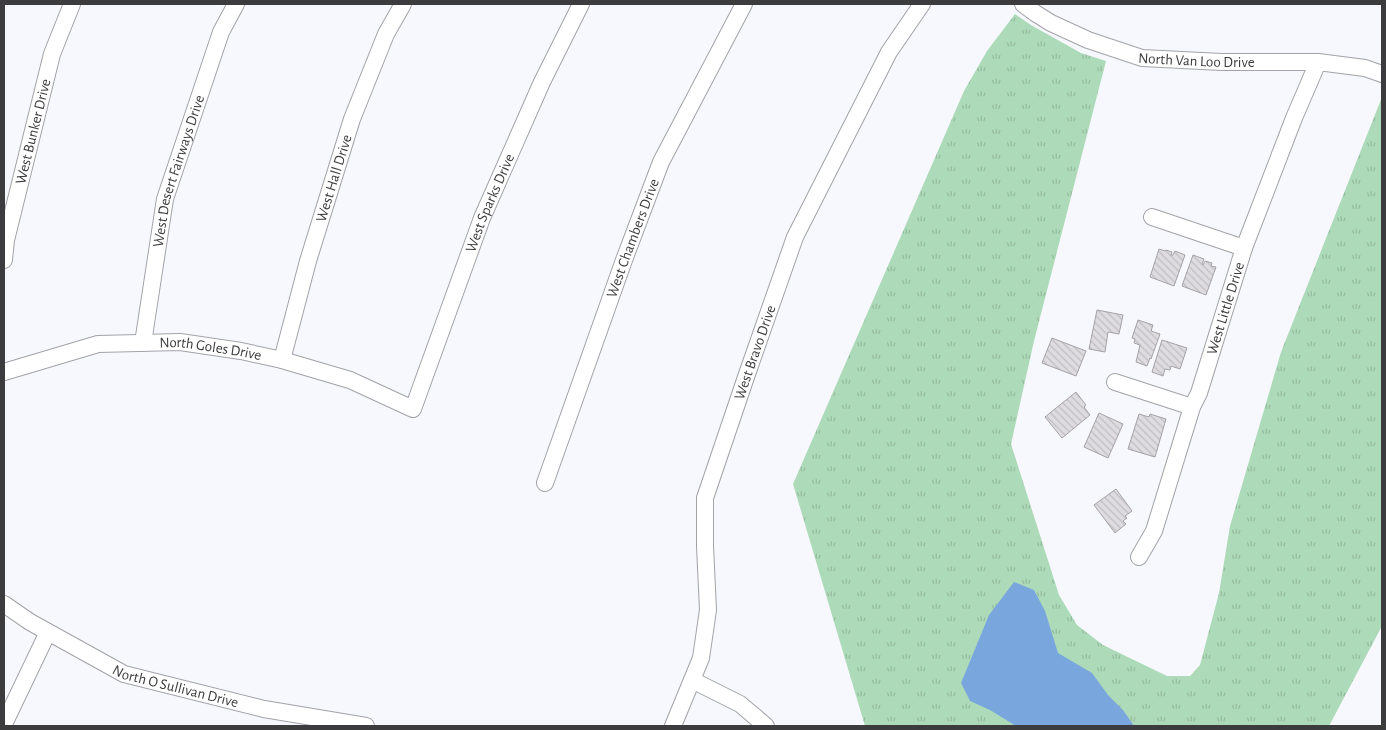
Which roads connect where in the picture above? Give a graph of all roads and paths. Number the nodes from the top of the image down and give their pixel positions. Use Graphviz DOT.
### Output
graph roads {
  1 [pos="72,4"];
  2 [pos="236,4"];
  3 [pos="403,4"];
  4 [pos="581,4"];
  5 [pos="744,4"];
  6 [pos="922,4"];
  7 [pos="1023,4"];
  8 [pos="1318,62"];
  9 [pos="1382,74"];
  10 [pos="1152,217"];
  11 [pos="1244,248"];
  12 [pos="4,260"];
  13 [pos="143,343"];
  14 [pos="282,360"];
  15 [pos="4,372"];
  16 [pos="1115,382"];
  17 [pos="1192,406"];
  18 [pos="413,409"];
  19 [pos="545,484"];
  20 [pos="1139,557"];
  21 [pos="4,604"];
  22 [pos="48,632"];
  23 [pos="692,680"];
  24 [pos="311,722"];
  25 [pos="4,724"];
  26 [pos="366,726"];
  27 [pos="673,726"];
  28 [pos="766,726"];
  1 -- 12 [label="street, West Bunker Drive"];
  2 -- 13 [label="street, West Desert Fairways Drive"];
  3 -- 14 [label="street, West Hall Drive"];
  4 -- 18 [label="street, West Sparks Drive"];
  5 -- 19 [label="street, West Chambers Drive"];
  6 -- 23 [label="street, West Bravo Drive"];
  7 -- 8 [label="street, North Van Loo Drive"];
  8 -- 9 [label="street, North Van Loo Drive"];
  8 -- 11 [label="street, West Little Drive"];
  10 -- 11 [label="street"];
  11 -- 17 [label="street, West Little Drive"];
  13 -- 14 [label="street, North Goles Drive"];
  13 -- 15 [label="street, North Goles Drive"];
  14 -- 18 [label="street, North Goles Drive"];
  16 -- 17 [label="street"];
  17 -- 20 [label="street, West Little Drive"];
  21 -- 22 [label="street, North O Sullivan Drive"];
  22 -- 24 [label="street, North O Sullivan Drive"];
  22 -- 25 [label="street"];
  23 -- 27 [label="street, West Bravo Drive"];
  23 -- 28 [label="street"];
  24 -- 26 [label="street, North O Sullivan Drive"];
}
